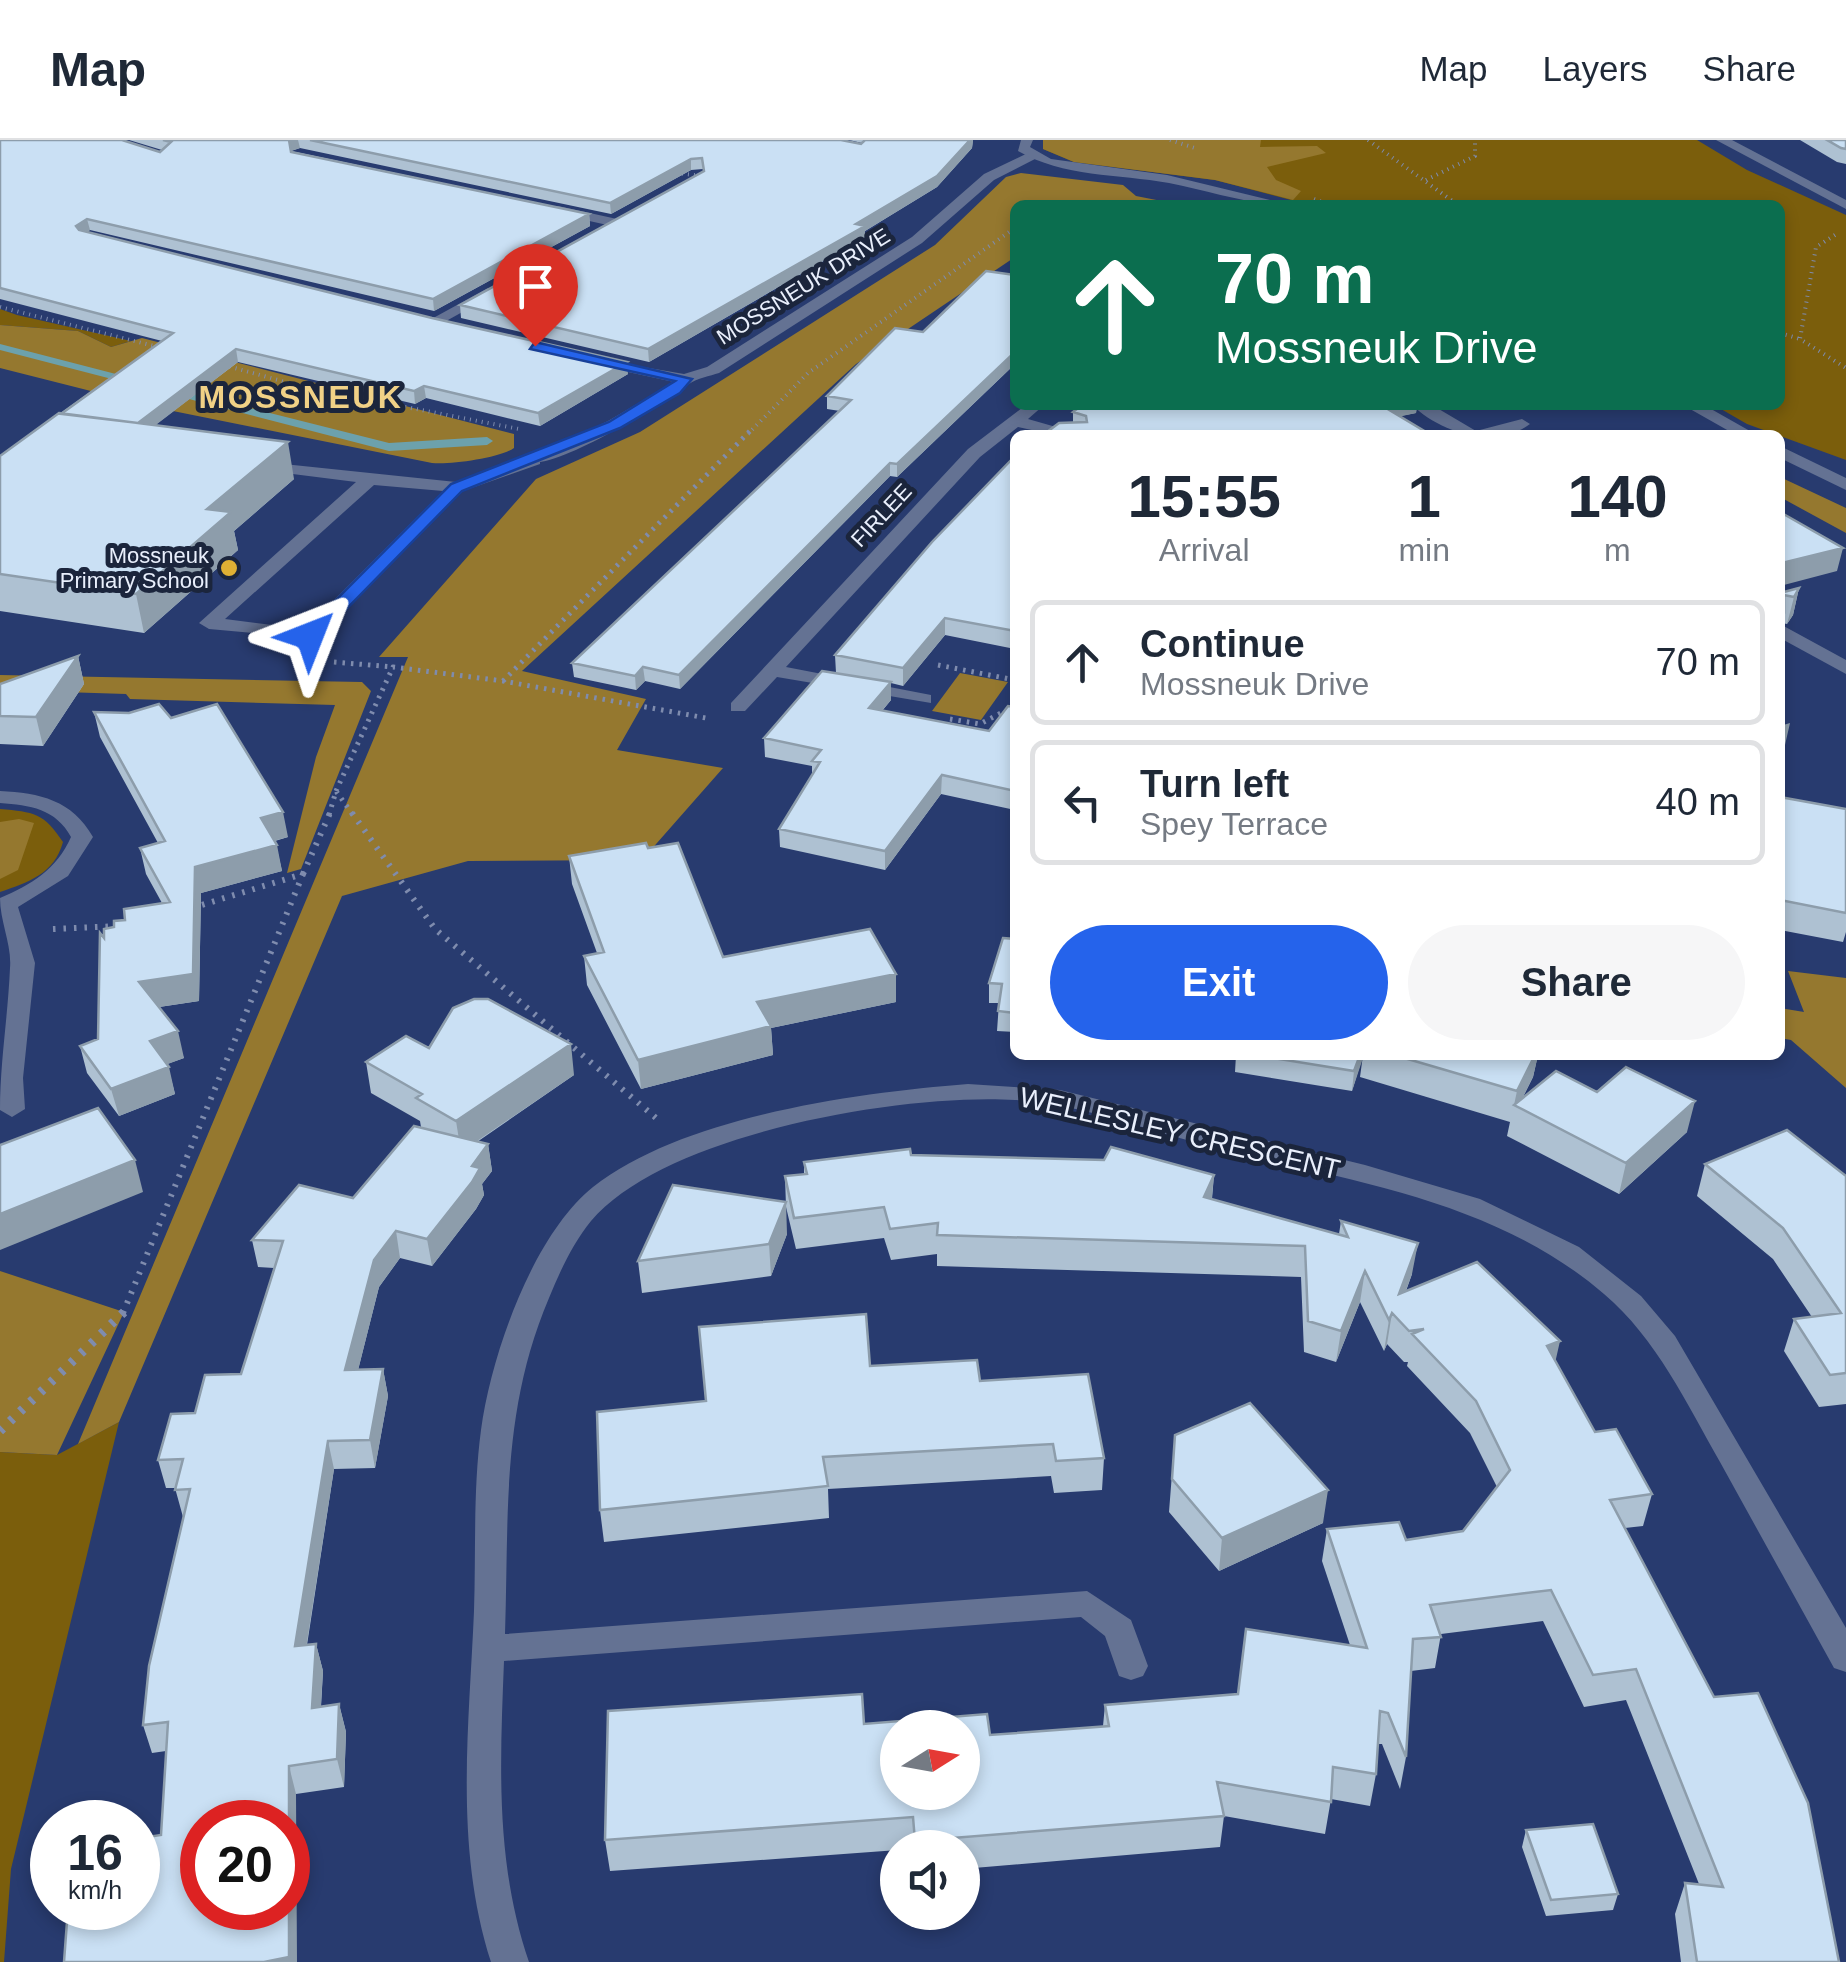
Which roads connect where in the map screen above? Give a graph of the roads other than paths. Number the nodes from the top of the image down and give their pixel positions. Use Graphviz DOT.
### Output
graph roads {
  1 [pos="1722,140"];
  2 [pos="1028,148"];
  3 [pos="1262,200"];
  4 [pos="1846,205"];
  5 [pos="537,206"];
  6 [pos="629,213"];
  7 [pos="612,222"];
  8 [pos="596,231"];
  9 [pos="498,286"];
  10 [pos="416,318"];
  11 [pos="434,322"];
  12 [pos="452,326"];
  13 [pos="580,357"];
  14 [pos="685,379"];
  15 [pos="1029,410"];
  16 [pos="1428,410"];
  17 [pos="1701,410"];
  18 [pos="1014,421"];
  19 [pos="1522,424"];
  20 [pos="1054,430"];
  21 [pos="1462,430"];
  22 [pos="1500,430"];
  23 [pos="1739,430"];
  24 [pos="1785,454"];
  25 [pos="238,462"];
  26 [pos="370,479"];
  27 [pos="1846,485"];
  28 [pos="457,487"];
  29 [pos="1785,633"];
  30 [pos="1846,668"];
  31 [pos="772,670"];
  32 [pos="924,699"];
  33 [pos="738,706"];
  34 [pos="0,797"];
  35 [pos="3,905"];
  36 [pos="8,1039"];
  37 [pos="12,1109"];
  38 [pos="490,1648"];
  39 [pos="1846,1658"];
  40 [pos="1131,1666"];
  41 [pos="510,1962"];
  1 -- 4 [label="street"];
  2 -- 3 [label="street"];
  2 -- 14 [label="street, MOSSNEUK DRIVE"];
  5 -- 7 [label="street"];
  6 -- 7 [label="street"];
  7 -- 8 [label="street"];
  9 -- 11 [label="street"];
  10 -- 11 [label="street"];
  11 -- 12 [label="street"];
  13 -- 14 [label="street"];
  14 -- 28 [label="street, MOSSNEUK DRIVE"];
  15 -- 18 [label="street, FIRLEE"];
  16 -- 21 [label="street"];
  17 -- 23 [label="street"];
  18 -- 20 [label="street"];
  18 -- 31 [label="street, FIRLEE"];
  19 -- 22 [label="street"];
  24 -- 27 [label="street"];
  25 -- 26 [label="street"];
  26 -- 28 [label="street"];
  26 -- 28 [label="street"];
  29 -- 30 [label="street"];
  31 -- 32 [label="street"];
  31 -- 33 [label="street, FIRLEE"];
  34 -- 35 [label="street"];
  35 -- 36 [label="street"];
  36 -- 37 [label="street"];
  38 -- 39 [label="street, WELLESLEY CRESCENT"];
  38 -- 40 [label="street"];
  38 -- 41 [label="street, WELLESLEY CRESCENT"];
}
